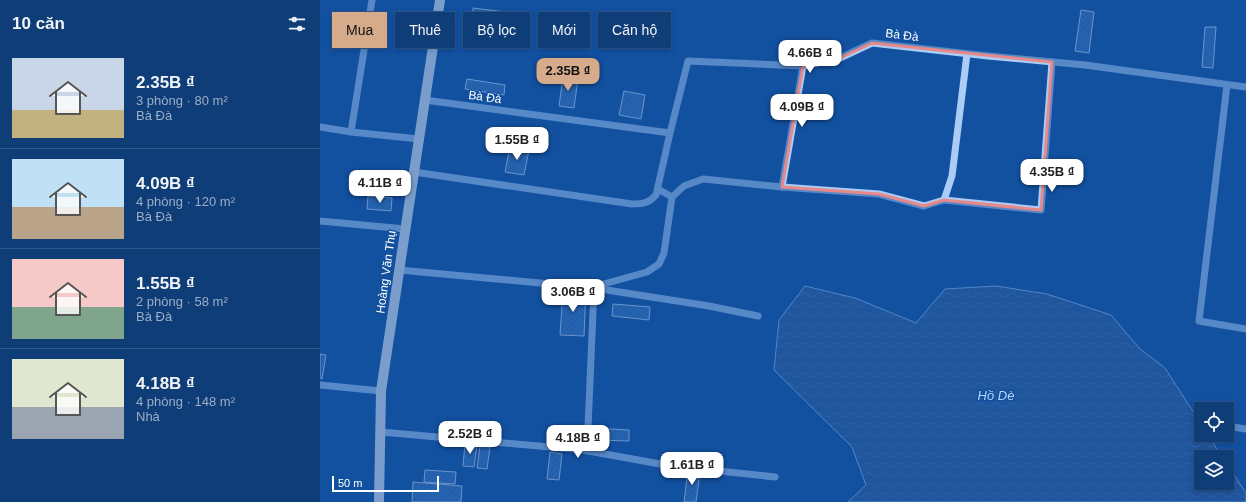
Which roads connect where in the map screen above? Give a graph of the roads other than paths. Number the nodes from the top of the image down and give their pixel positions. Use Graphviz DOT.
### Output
graph roads {
  1 [pos="372,0"];
  2 [pos="440,0"];
  3 [pos="967,54"];
  4 [pos="1052,62"];
  5 [pos="803,66"];
  6 [pos="1227,85"];
  7 [pos="1246,87"];
  8 [pos="425,100"];
  9 [pos="320,127"];
  10 [pos="351,132"];
  11 [pos="670,133"];
  12 [pos="419,139"];
  13 [pos="414,172"];
  14 [pos="782,187"];
  15 [pos="658,189"];
  16 [pos="672,197"];
  17 [pos="944,200"];
  18 [pos="320,221"];
  19 [pos="405,229"];
  20 [pos="399,270"];
  21 [pos="594,288"];
  22 [pos="758,316"];
  23 [pos="1246,329"];
  24 [pos="320,386"];
  25 [pos="381,391"];
  26 [pos="1234,427"];
  27 [pos="1246,429"];
  28 [pos="380,432"];
  29 [pos="586,451"];
  30 [pos="776,477"];
  31 [pos="379,502"];
  1 -- 10 [label="street"];
  2 -- 8 [label="main road, Hoàng Văn Thụ"];
  3 -- 4 [label="street, Bà Đà"];
  3 -- 5 [label="street, Bà Đà"];
  3 -- 17 [label="street"];
  4 -- 6 [label="street, Bà Đà"];
  4 -- 17 [label="street"];
  5 -- 11 [label="street, Bà Đà"];
  5 -- 14 [label="street"];
  6 -- 7 [label="street, Bà Đà"];
  6 -- 23 [label="street"];
  8 -- 11 [label="street, Bà Đà"];
  8 -- 12 [label="main road, Hoàng Văn Thụ"];
  9 -- 10 [label="street"];
  10 -- 12 [label="street"];
  11 -- 15 [label="street"];
  12 -- 13 [label="main road, Hoàng Văn Thụ"];
  13 -- 15 [label="street"];
  13 -- 19 [label="main road, Hoàng Văn Thụ"];
  14 -- 16 [label="street"];
  14 -- 17 [label="street"];
  15 -- 16 [label="street"];
  16 -- 21 [label="street"];
  18 -- 19 [label="street"];
  19 -- 20 [label="main road, Hoàng Văn Thụ"];
  20 -- 21 [label="street"];
  20 -- 25 [label="main road, Hoàng Văn Thụ"];
  21 -- 22 [label="street"];
  21 -- 29 [label="street"];
  24 -- 25 [label="street"];
  25 -- 28 [label="main road, Hoàng Văn Thụ"];
  26 -- 27 [label="street"];
  28 -- 29 [label="street"];
  28 -- 31 [label="main road, Hoàng Văn Thụ"];
  29 -- 30 [label="street"];
}
